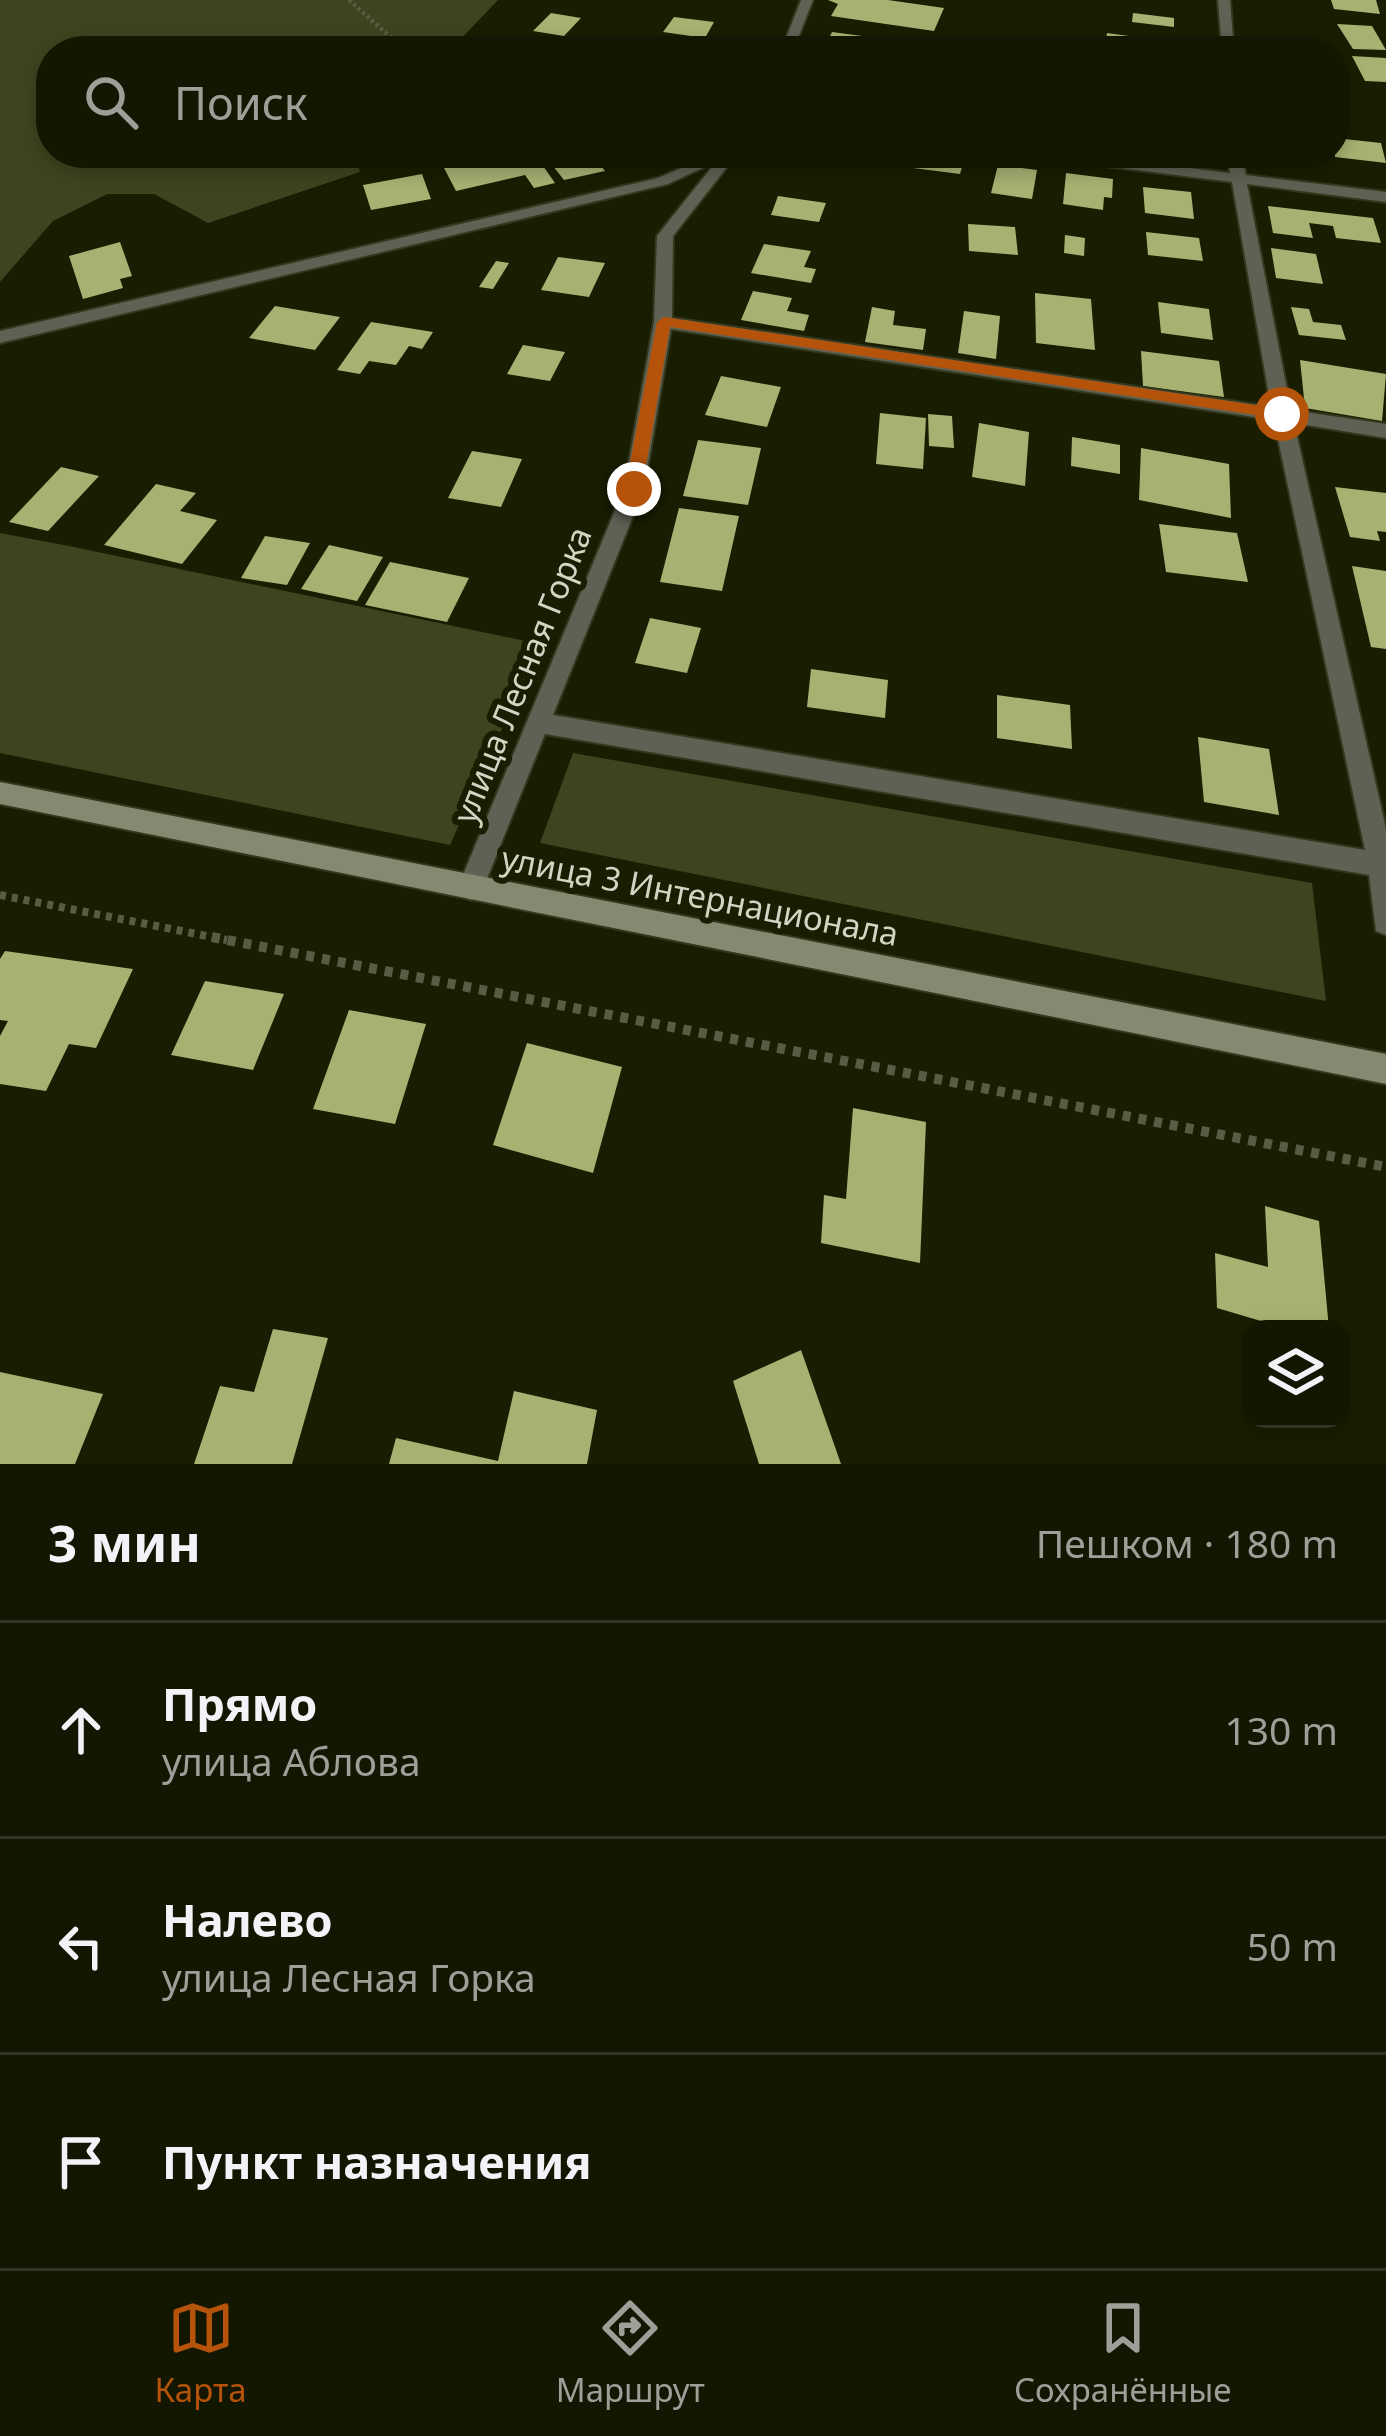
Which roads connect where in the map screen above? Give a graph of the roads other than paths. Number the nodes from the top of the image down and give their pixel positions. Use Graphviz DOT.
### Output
graph roads {
  1 [pos="807,0"];
  2 [pos="1224,0"];
  3 [pos="793,36"];
  4 [pos="1227,36"];
  5 [pos="694,168"];
  6 [pos="717,168"];
  7 [pos="1150,168"];
  8 [pos="1235,168"];
  9 [pos="1236,179"];
  10 [pos="1386,197"];
  11 [pos="664,322"];
  12 [pos="0,337"];
  13 [pos="1282,414"];
  14 [pos="1386,430"];
  15 [pos="538,722"];
  16 [pos="0,793"];
  17 [pos="1383,866"];
  18 [pos="471,887"];
  19 [pos="1386,922"];
  20 [pos="1386,1069"];
  1 -- 3 [label="street"];
  2 -- 4 [label="street"];
  5 -- 12 [label="street"];
  6 -- 11 [label="street, улица Лесная Горка"];
  7 -- 9 [label="street"];
  8 -- 9 [label="street"];
  9 -- 10 [label="street"];
  9 -- 13 [label="street"];
  11 -- 13 [label="street"];
  11 -- 15 [label="street, улица Лесная Горка"];
  13 -- 14 [label="street"];
  13 -- 17 [label="street"];
  15 -- 17 [label="street"];
  15 -- 18 [label="street, улица Лесная Горка"];
  16 -- 18 [label="main road, улица 3 Интернационала"];
  17 -- 19 [label="street"];
  18 -- 20 [label="main road, улица 3 Интернационала"];
}
